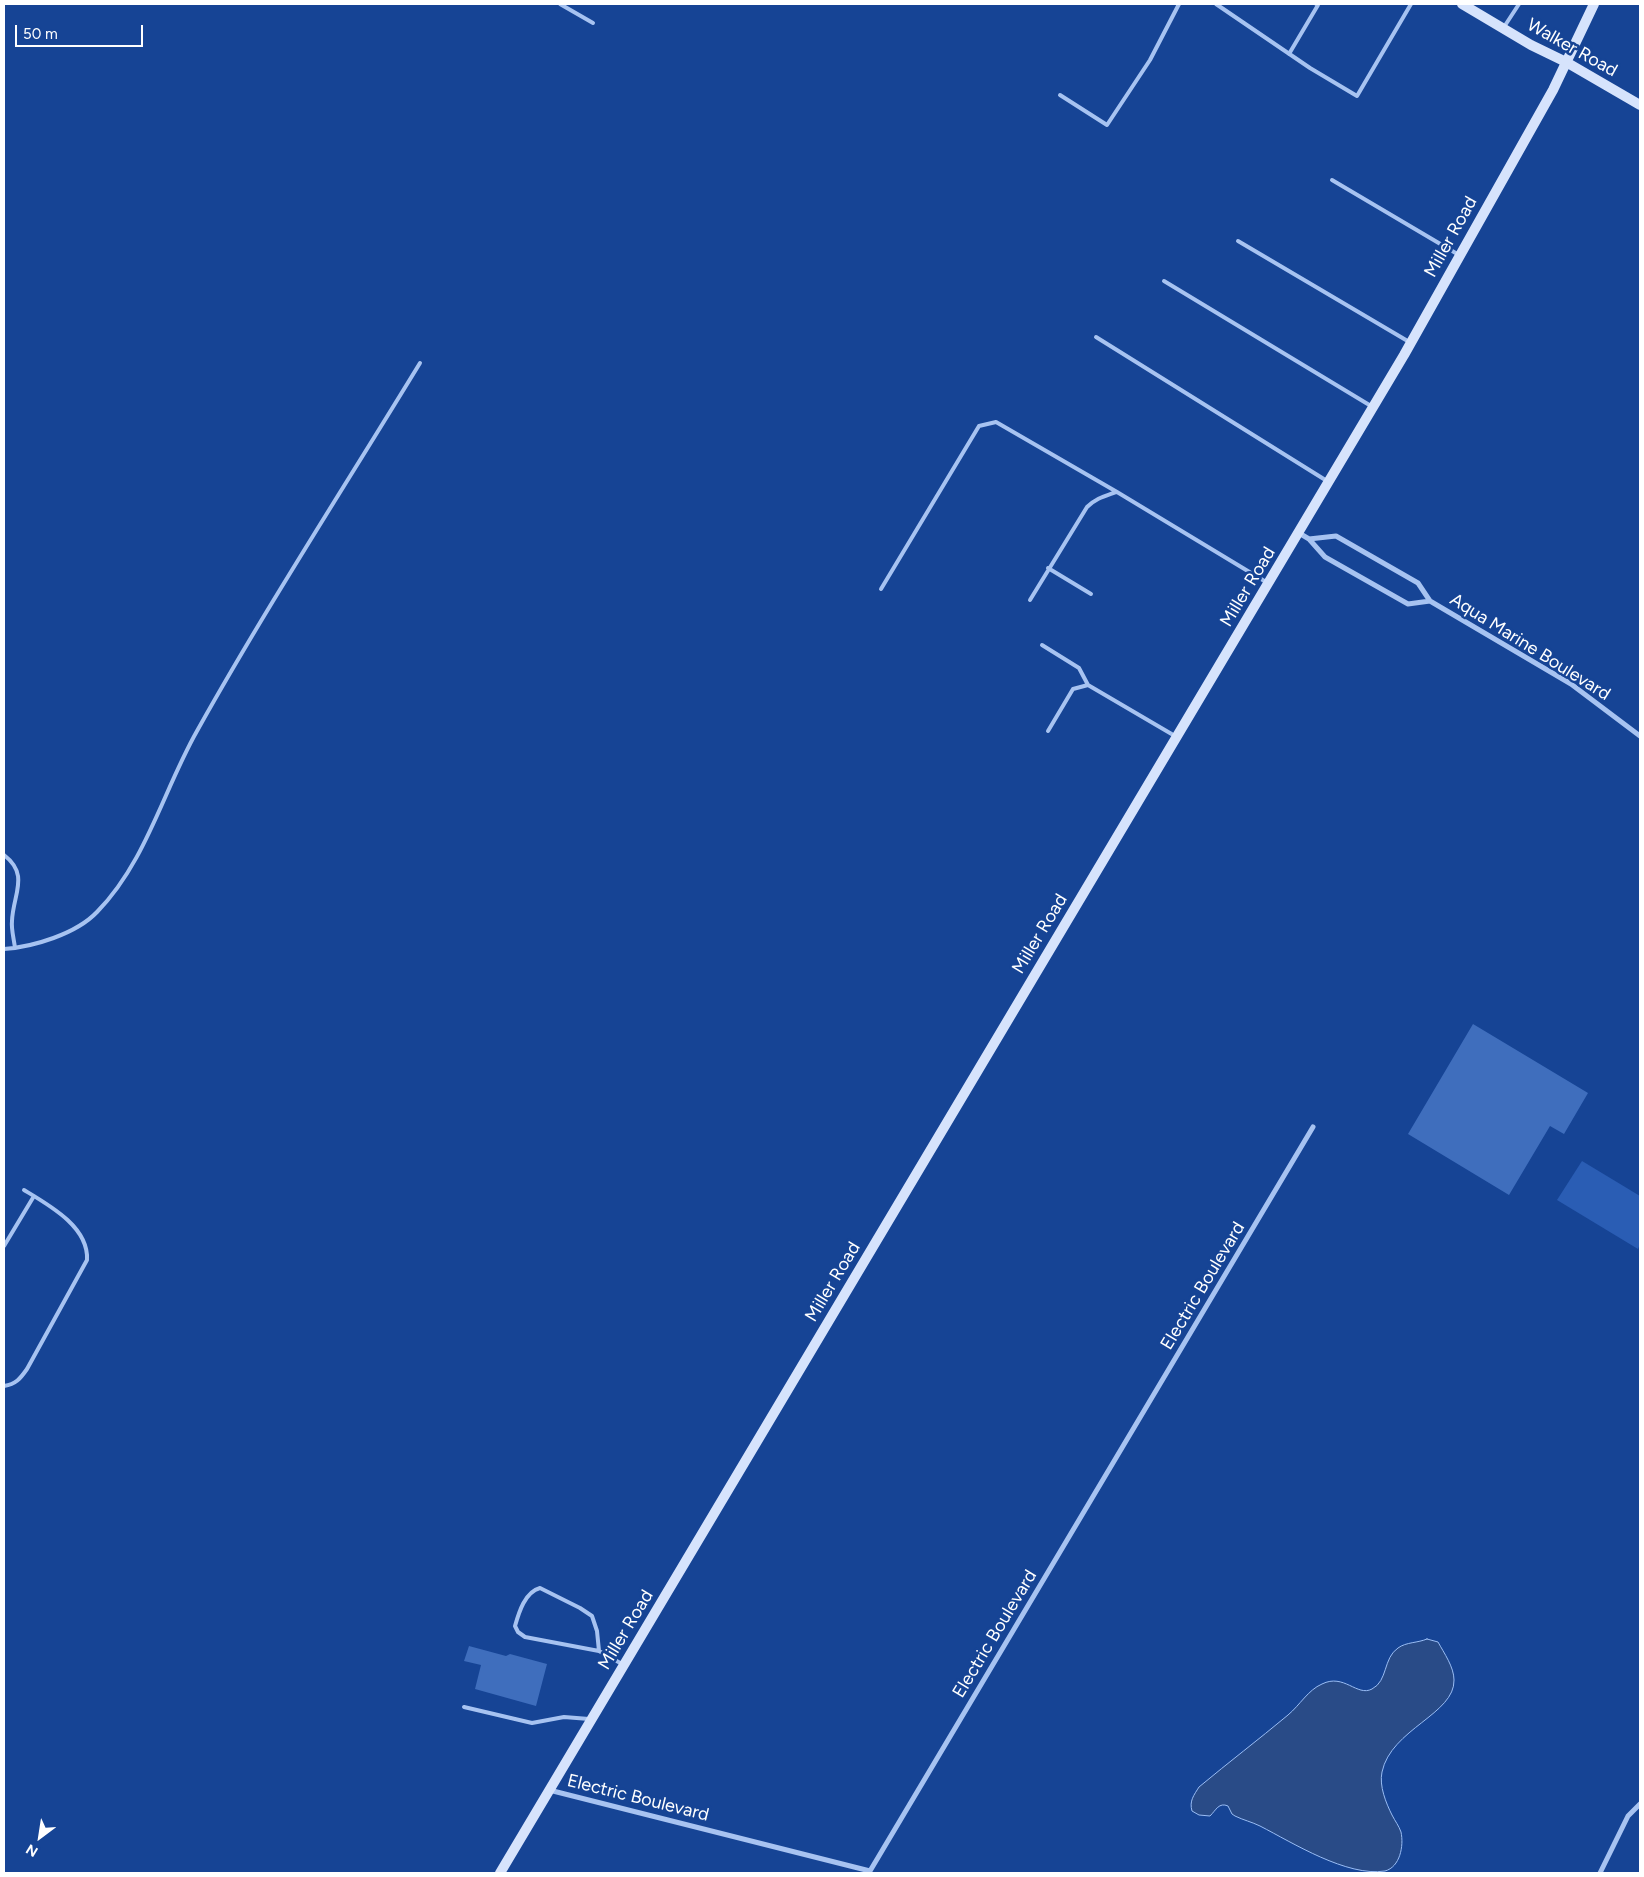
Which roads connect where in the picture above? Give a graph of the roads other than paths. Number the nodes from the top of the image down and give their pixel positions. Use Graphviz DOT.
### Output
graph roads {
  1 [pos="560,4"];
  2 [pos="1179,4"];
  3 [pos="1216,4"];
  4 [pos="1317,4"];
  5 [pos="1411,4"];
  6 [pos="1462,4"];
  7 [pos="1519,4"];
  8 [pos="1594,4"];
  9 [pos="593,23"];
  10 [pos="1504,28"];
  11 [pos="1289,54"];
  12 [pos="1566,62"];
  13 [pos="1060,95"];
  14 [pos="1640,105"];
  15 [pos="1332,180"];
  16 [pos="1238,241"];
  17 [pos="1459,255"];
  18 [pos="1164,281"];
  19 [pos="1096,337"];
  20 [pos="1411,343"];
  21 [pos="420,364"];
  22 [pos="1373,407"];
  23 [pos="1329,483"];
  24 [pos="1117,492"];
  25 [pos="1299,533"];
  26 [pos="1310,539"];
  27 [pos="1048,568"];
  28 [pos="1268,584"];
  29 [pos="881,589"];
  30 [pos="1091,594"];
  31 [pos="1030,600"];
  32 [pos="1430,601"];
  33 [pos="1042,645"];
  34 [pos="1088,686"];
  35 [pos="1048,730"];
  36 [pos="1640,736"];
  37 [pos="1177,737"];
  38 [pos="4,855"];
  39 [pos="15,948"];
  40 [pos="4,949"];
  41 [pos="1313,1127"];
  42 [pos="24,1190"];
  43 [pos="34,1196"];
  44 [pos="4,1246"];
  45 [pos="4,1386"];
  46 [pos="599,1651"];
  47 [pos="624,1665"];
  48 [pos="464,1706"];
  49 [pos="591,1719"];
  50 [pos="549,1790"];
  51 [pos="1640,1804"];
  52 [pos="500,1873"];
  53 [pos="1600,1873"];
  1 -- 9 [label="lane"];
  2 -- 13 [label="lane"];
  3 -- 11 [label="lane"];
  4 -- 11 [label="lane"];
  5 -- 11 [label="lane"];
  6 -- 10 [label="street, Walker Road"];
  7 -- 10 [label="lane"];
  8 -- 12 [label="street, Miller Road"];
  10 -- 12 [label="street, Walker Road"];
  12 -- 14 [label="street, Walker Road"];
  12 -- 17 [label="street, Miller Road"];
  15 -- 17 [label="lane"];
  16 -- 20 [label="lane"];
  17 -- 20 [label="street, Miller Road"];
  18 -- 22 [label="lane"];
  19 -- 23 [label="lane"];
  20 -- 22 [label="street, Miller Road"];
  21 -- 39 [label="lane"];
  22 -- 23 [label="street, Miller Road"];
  23 -- 25 [label="street, Miller Road"];
  24 -- 27 [label="lane"];
  24 -- 28 [label="lane"];
  24 -- 29 [label="lane"];
  25 -- 26 [label="street, Aqua Marine Boulevard"];
  25 -- 28 [label="street, Miller Road"];
  26 -- 32 [label="street, Aqua Marine Boulevard"];
  26 -- 32 [label="street, Aqua Marine Boulevard"];
  27 -- 30 [label="lane"];
  27 -- 31 [label="lane"];
  28 -- 37 [label="street, Miller Road"];
  32 -- 36 [label="street, Aqua Marine Boulevard"];
  33 -- 34 [label="lane"];
  34 -- 35 [label="lane"];
  34 -- 37 [label="lane"];
  37 -- 47 [label="street, Miller Road"];
  38 -- 39 [label="lane"];
  39 -- 40 [label="lane"];
  41 -- 50 [label="street, Electric Boulevard"];
  42 -- 43 [label="lane"];
  43 -- 44 [label="lane"];
  43 -- 45 [label="lane"];
  46 -- 46 [label="lane"];
  46 -- 47 [label="lane"];
  47 -- 49 [label="street, Miller Road"];
  48 -- 49 [label="lane"];
  49 -- 50 [label="street, Miller Road"];
  50 -- 52 [label="street, Miller Road"];
  51 -- 53 [label="street"];
}
